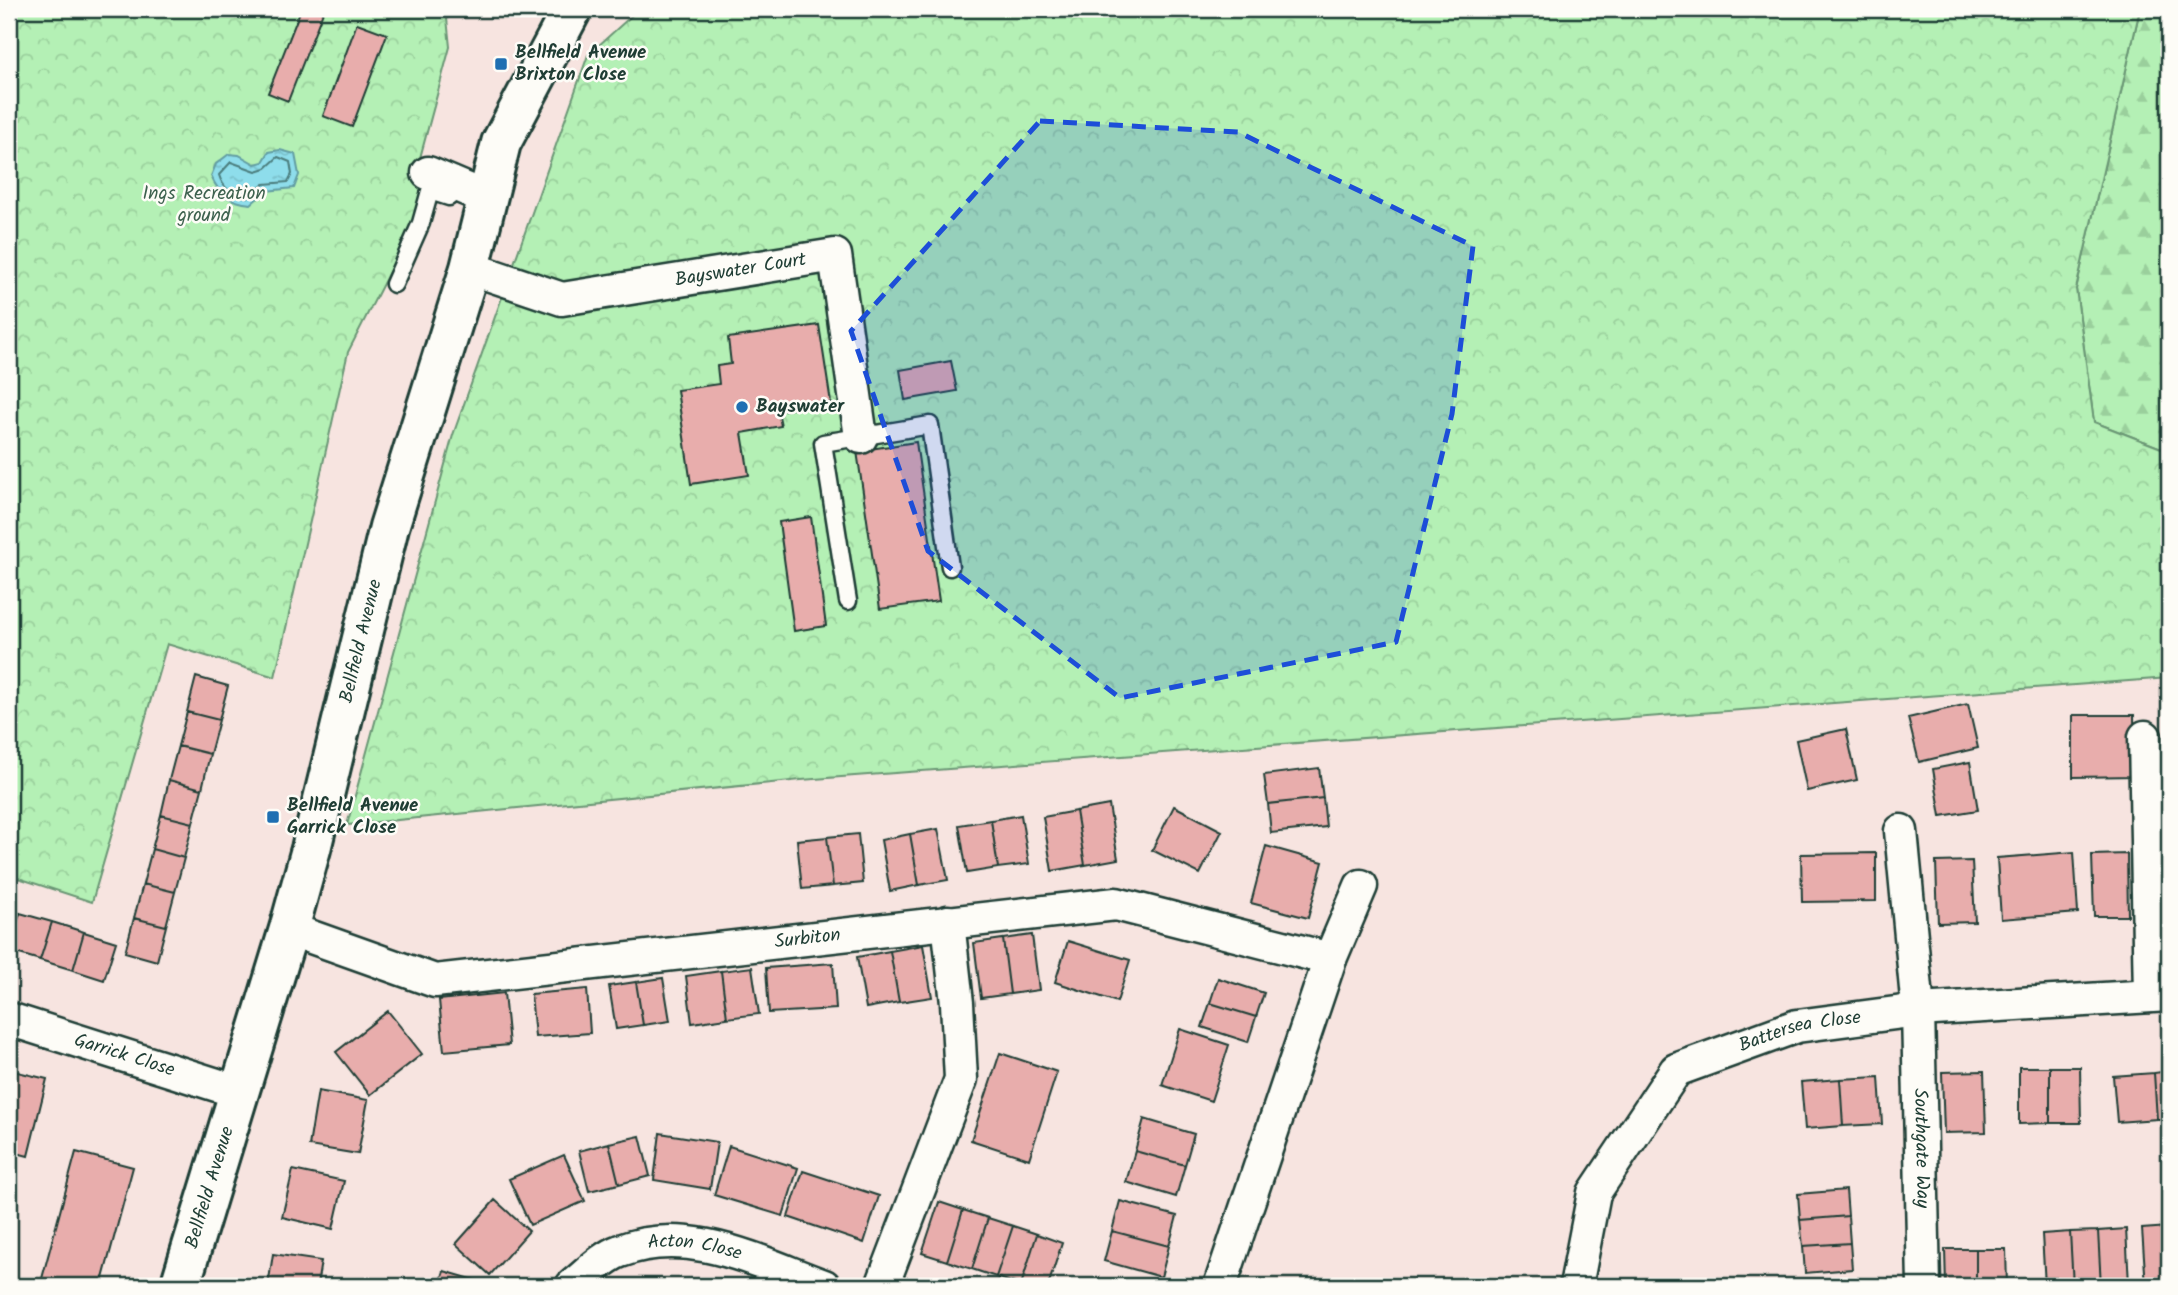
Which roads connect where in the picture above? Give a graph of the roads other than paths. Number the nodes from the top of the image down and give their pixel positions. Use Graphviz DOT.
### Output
graph roads {
  1 [pos="572,9"];
  2 [pos="428,173"];
  3 [pos="486,204"];
  4 [pos="470,268"];
  5 [pos="394,284"];
  6 [pos="861,437"];
  7 [pos="950,567"];
  8 [pos="848,601"];
  9 [pos="2145,737"];
  10 [pos="1901,831"];
  11 [pos="1361,886"];
  12 [pos="948,922"];
  13 [pos="289,929"];
  14 [pos="1330,959"];
  15 [pos="2160,995"];
  16 [pos="1918,1010"];
  17 [pos="9,1019"];
  18 [pos="239,1093"];
  19 [pos="180,1286"];
  20 [pos="572,1286"];
  21 [pos="824,1286"];
  22 [pos="882,1286"];
  23 [pos="1220,1286"];
  24 [pos="1576,1286"];
  25 [pos="1924,1286"];
  1 -- 3 [label="street, Bellfield Avenue"];
  2 -- 3 [label="street"];
  3 -- 4 [label="street, Bellfield Avenue"];
  3 -- 5 [label="lane"];
  4 -- 6 [label="street, Bayswater Court"];
  4 -- 13 [label="street, Bellfield Avenue"];
  6 -- 7 [label="lane"];
  6 -- 8 [label="lane"];
  9 -- 15 [label="street"];
  10 -- 16 [label="street, Southgate Way"];
  11 -- 14 [label="street"];
  12 -- 13 [label="street, Surbiton"];
  12 -- 14 [label="street, Surbiton"];
  12 -- 22 [label="street"];
  13 -- 18 [label="street, Bellfield Avenue"];
  14 -- 23 [label="street"];
  15 -- 16 [label="street, Battersea Close"];
  16 -- 24 [label="street, Battersea Close"];
  16 -- 25 [label="street, Southgate Way"];
  17 -- 18 [label="street, Garrick Close"];
  18 -- 19 [label="street, Bellfield Avenue"];
  20 -- 21 [label="street, Acton Close"];
}
